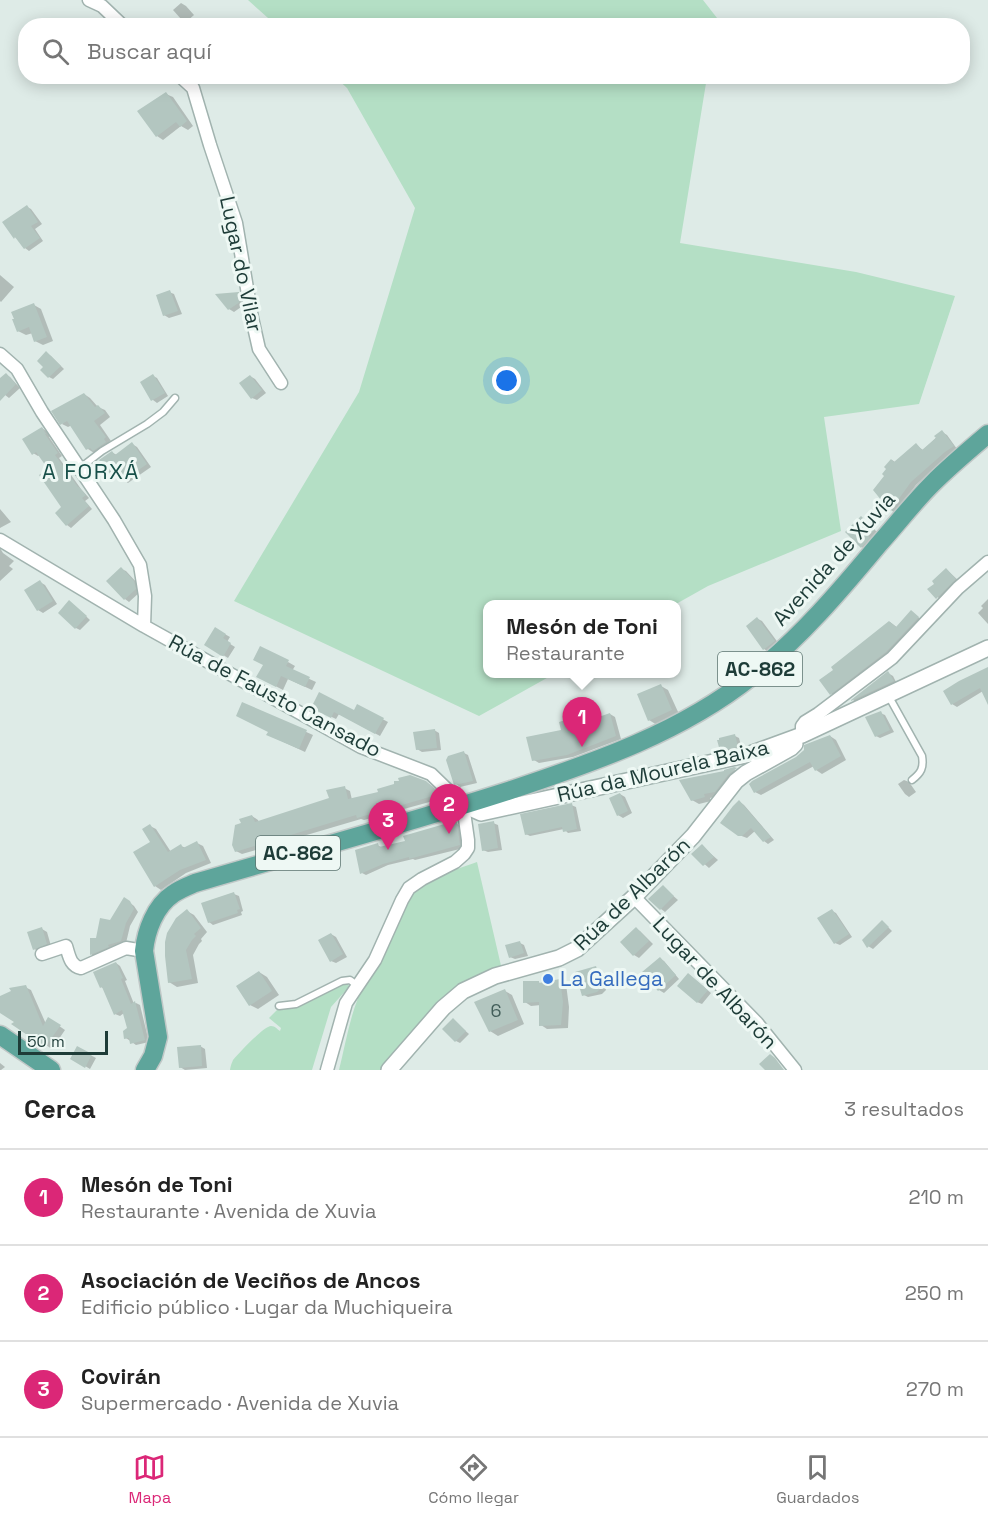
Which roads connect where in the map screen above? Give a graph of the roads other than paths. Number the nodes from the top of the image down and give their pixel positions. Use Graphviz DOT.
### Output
graph roads {
  1 [pos="89,0"];
  2 [pos="115,18"];
  3 [pos="189,84"];
  4 [pos="0,354"];
  5 [pos="281,382"];
  6 [pos="175,398"];
  7 [pos="988,434"];
  8 [pos="80,468"];
  9 [pos="0,540"];
  10 [pos="988,562"];
  11 [pos="144,626"];
  12 [pos="988,648"];
  13 [pos="888,695"];
  14 [pos="802,735"];
  15 [pos="912,780"];
  16 [pos="464,805"];
  17 [pos="634,897"];
  18 [pos="144,951"];
  19 [pos="42,954"];
  20 [pos="358,986"];
  21 [pos="279,1006"];
  22 [pos="0,1035"];
  23 [pos="158,1037"];
  24 [pos="51,1070"];
  25 [pos="145,1070"];
  26 [pos="159,1070"];
  27 [pos="327,1070"];
  28 [pos="389,1070"];
  29 [pos="795,1070"];
  1 -- 2 [label="street"];
  3 -- 5 [label="street, Lugar do Vilar"];
  4 -- 8 [label="street"];
  6 -- 8 [label="lane"];
  7 -- 16 [label="main road, Avenida de Xuvia / AC-862"];
  8 -- 11 [label="street"];
  9 -- 11 [label="street, Rúa de Fausto Cansado"];
  10 -- 14 [label="street"];
  11 -- 16 [label="street, Rúa de Fausto Cansado"];
  12 -- 13 [label="street, Rúa da Mourela Baixa"];
  13 -- 14 [label="street, Rúa da Mourela Baixa"];
  13 -- 15 [label="lane"];
  14 -- 16 [label="street, Rúa da Mourela Baixa"];
  14 -- 17 [label="street, Rúa de Albarón"];
  16 -- 18 [label="main road, Avenida de Xuvia / AC-862"];
  16 -- 20 [label="street"];
  17 -- 28 [label="street, Rúa de Albarón"];
  17 -- 29 [label="street, Lugar de Albarón"];
  18 -- 19 [label="street"];
  18 -- 23 [label="main road, Avenida de Xuvia / AC-862"];
  20 -- 21 [label="lane"];
  20 -- 27 [label="street"];
  22 -- 24 [label="main road"];
  23 -- 25 [label="main road, Avenida de Xuvia / AC-862"];
  23 -- 26 [label="main road"];
}
